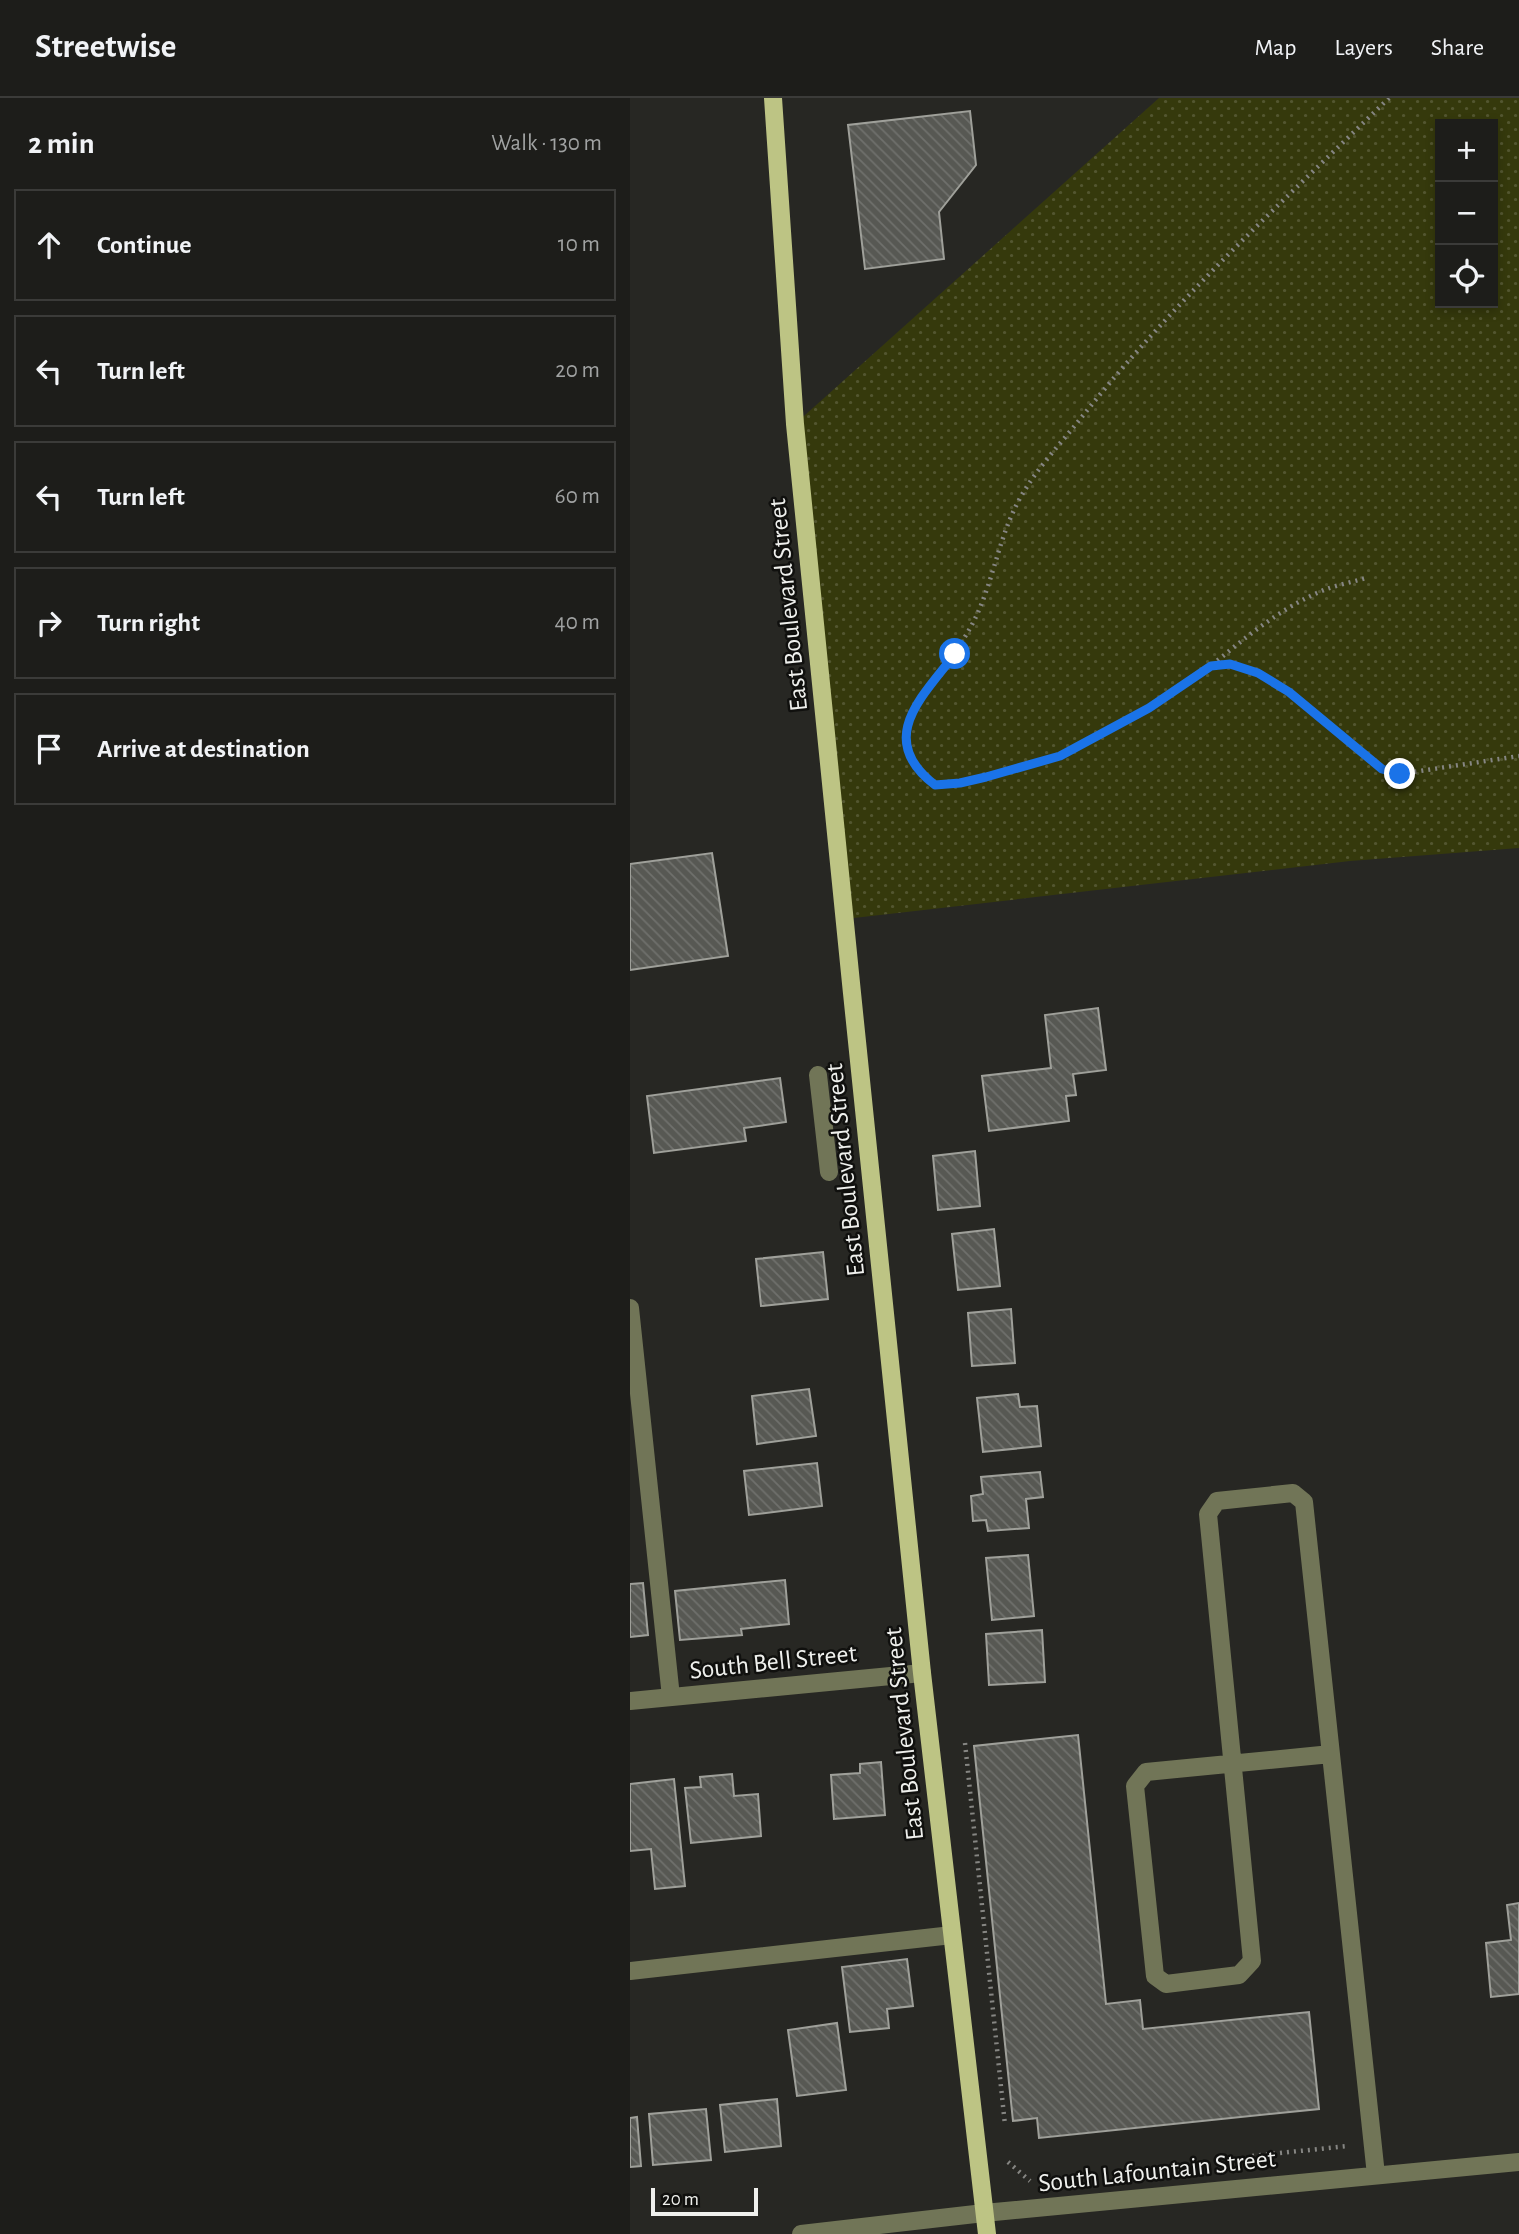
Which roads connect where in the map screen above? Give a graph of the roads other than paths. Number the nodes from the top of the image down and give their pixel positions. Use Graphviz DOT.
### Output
graph roads {
  1 [pos="773,98"];
  2 [pos="818,1075"];
  3 [pos="828,1172"];
  4 [pos="630,1308"];
  5 [pos="922,1672"];
  6 [pos="671,1697"];
  7 [pos="630,1701"];
  8 [pos="1331,1754"];
  9 [pos="1232,1763"];
  10 [pos="952,1935"];
  11 [pos="630,1971"];
  12 [pos="1519,2162"];
  13 [pos="1376,2175"];
  14 [pos="984,2213"];
  15 [pos="801,2234"];
  16 [pos="987,2234"];
  1 -- 5 [label="main road, East Boulevard Street"];
  2 -- 3 [label="street"];
  4 -- 6 [label="street"];
  5 -- 6 [label="street, South Bell Street"];
  5 -- 10 [label="main road, East Boulevard Street"];
  6 -- 7 [label="street, South Bell Street"];
  8 -- 9 [label="street"];
  8 -- 9 [label="street"];
  8 -- 13 [label="street"];
  9 -- 9 [label="street"];
  10 -- 11 [label="street"];
  10 -- 14 [label="main road, East Boulevard Street"];
  12 -- 13 [label="street, South Lafountain Street"];
  13 -- 14 [label="street, South Lafountain Street"];
  14 -- 15 [label="street, South Lafountain Street"];
  14 -- 16 [label="main road, East Boulevard Street"];
}
